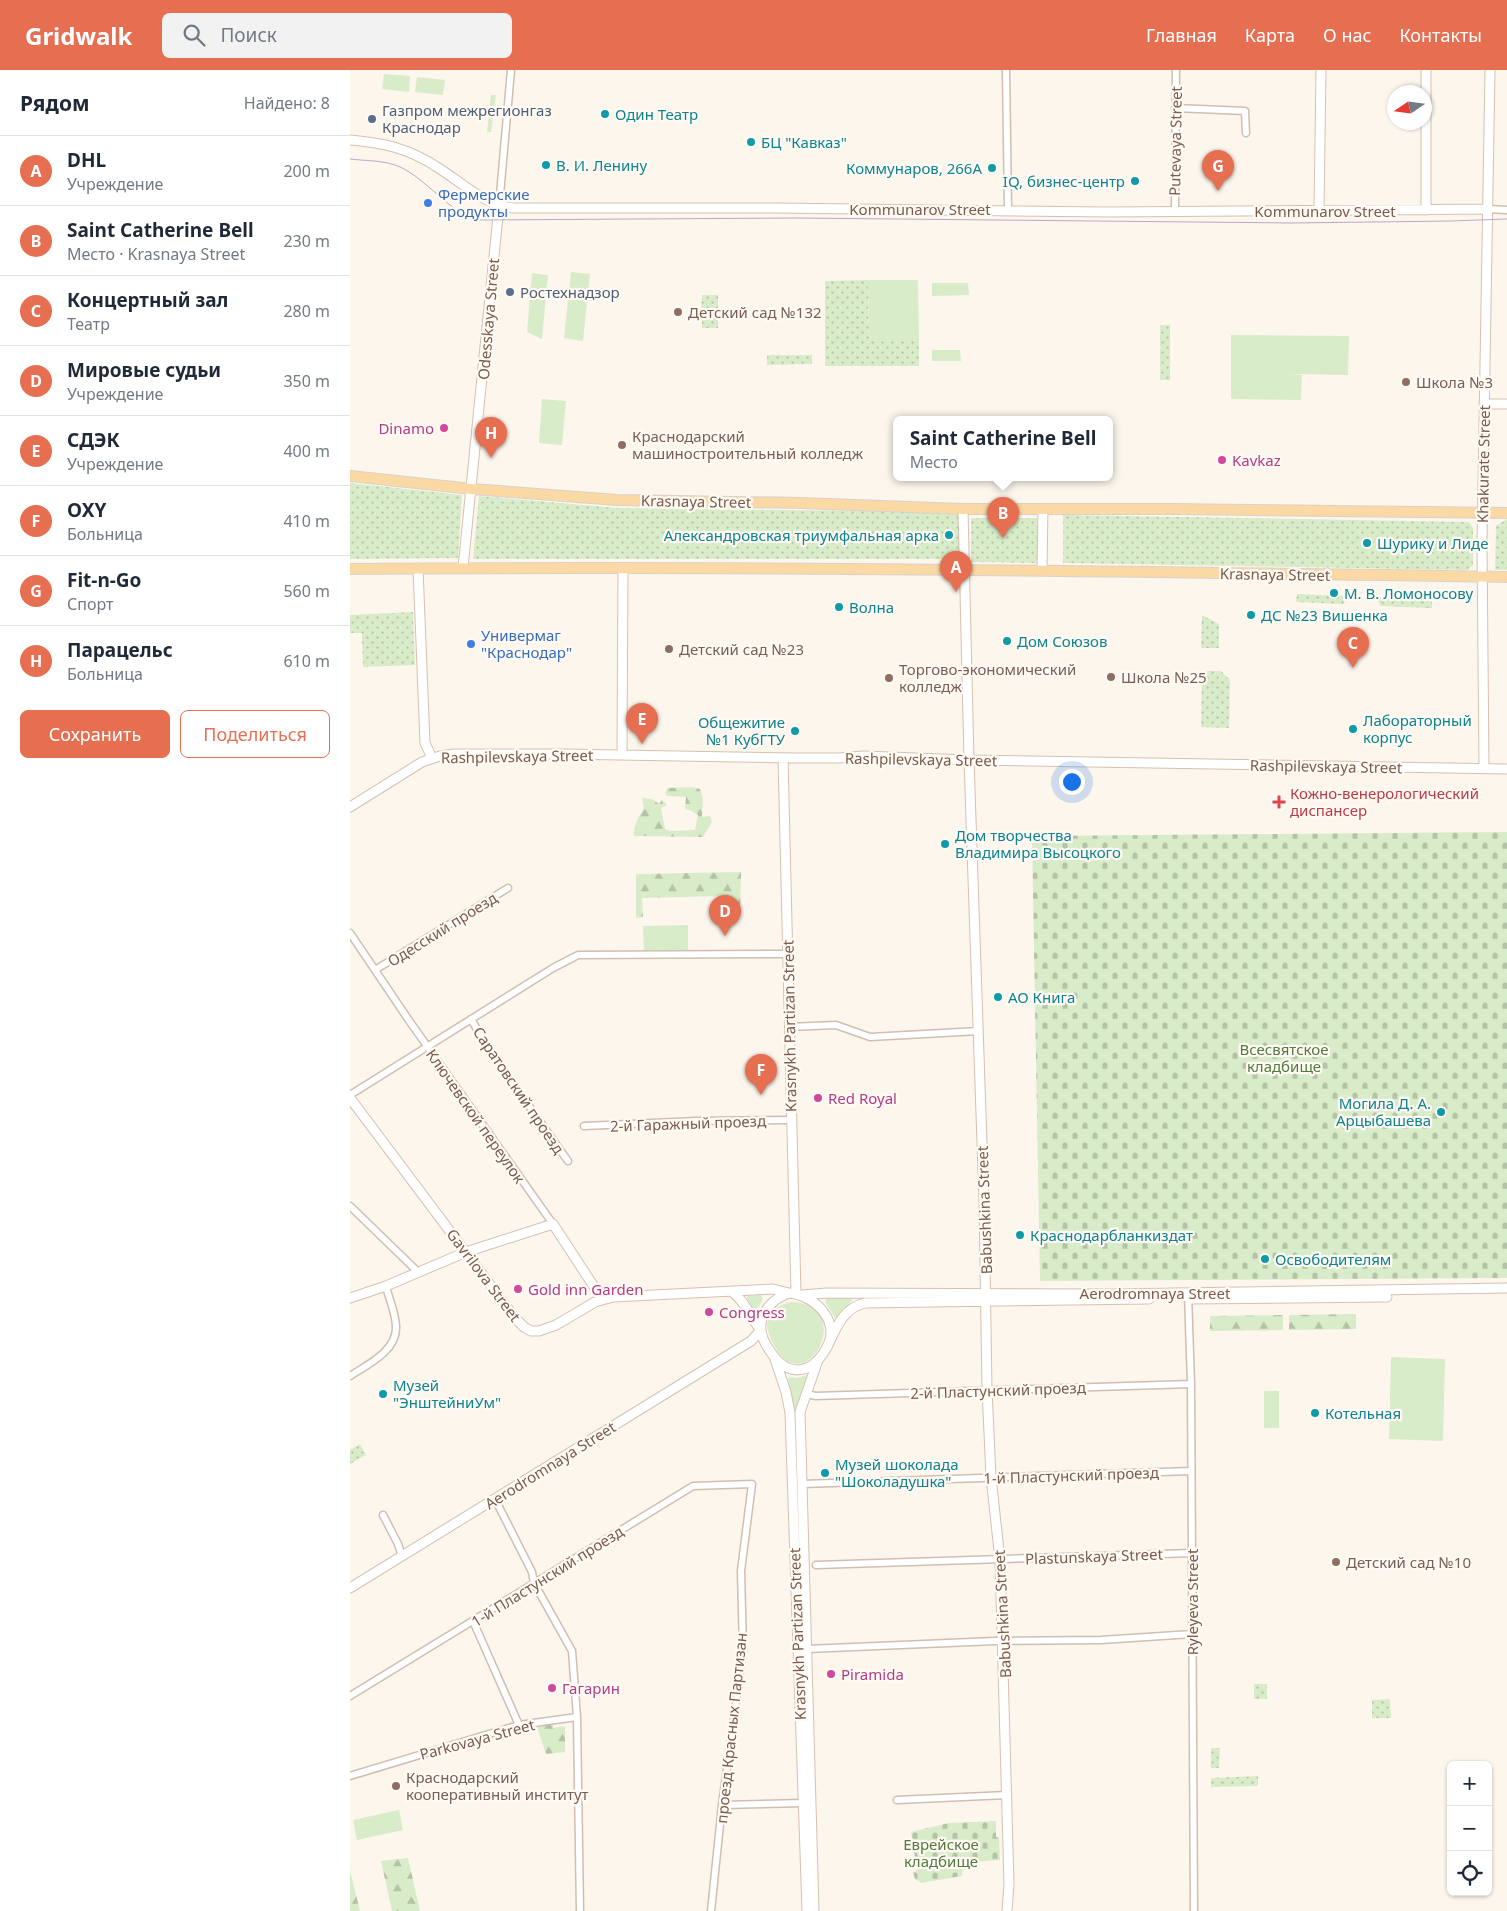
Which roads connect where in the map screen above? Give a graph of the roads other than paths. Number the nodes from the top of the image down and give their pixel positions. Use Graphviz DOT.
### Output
graph roads {
  1 [pos="511,70"];
  2 [pos="1006,70"];
  3 [pos="1176,70"];
  4 [pos="1321,70"];
  5 [pos="1426,70"];
  6 [pos="1490,70"];
  7 [pos="1175,108"];
  8 [pos="1246,133"];
  9 [pos="350,140"];
  10 [pos="499,206"];
  11 [pos="1008,210"];
  12 [pos="1426,210"];
  13 [pos="1488,210"];
  14 [pos="1507,210"];
  15 [pos="1319,211"];
  16 [pos="1174,212"];
  17 [pos="1484,404"];
  18 [pos="1507,404"];
  19 [pos="350,476"];
  20 [pos="472,488"];
  21 [pos="963,509"];
  22 [pos="1043,509"];
  23 [pos="1483,513"];
  24 [pos="1507,513"];
  25 [pos="418,568"];
  26 [pos="463,568"];
  27 [pos="350,569"];
  28 [pos="623,569"];
  29 [pos="966,570"];
  30 [pos="1042,570"];
  31 [pos="1482,577"];
  32 [pos="1507,577"];
  33 [pos="622,755"];
  34 [pos="432,758"];
  35 [pos="783,758"];
  36 [pos="969,760"];
  37 [pos="1484,768"];
  38 [pos="1507,768"];
  39 [pos="350,807"];
  40 [pos="508,888"];
  41 [pos="350,933"];
  42 [pos="788,954"];
  43 [pos="375,970"];
  44 [pos="471,1019"];
  45 [pos="789,1027"];
  46 [pos="979,1031"];
  47 [pos="428,1048"];
  48 [pos="350,1096"];
  49 [pos="792,1120"];
  50 [pos="584,1126"];
  51 [pos="568,1161"];
  52 [pos="350,1206"];
  53 [pos="553,1224"];
  54 [pos="466,1252"];
  55 [pos="417,1272"];
  56 [pos="386,1286"];
  57 [pos="1507,1288"];
  58 [pos="732,1292"];
  59 [pos="796,1294"];
  60 [pos="1507,1294"];
  61 [pos="1188,1296"];
  62 [pos="350,1298"];
  63 [pos="986,1298"];
  64 [pos="602,1300"];
  65 [pos="761,1330"];
  66 [pos="750,1341"];
  67 [pos="767,1346"];
  68 [pos="828,1347"];
  69 [pos="775,1359"];
  70 [pos="817,1363"];
  71 [pos="350,1376"];
  72 [pos="1191,1384"];
  73 [pos="987,1390"];
  74 [pos="806,1394"];
  75 [pos="1191,1471"];
  76 [pos="991,1478"];
  77 [pos="752,1484"];
  78 [pos="802,1484"];
  79 [pos="495,1499"];
  80 [pos="383,1514"];
  81 [pos="1192,1553"];
  82 [pos="402,1556"];
  83 [pos="1000,1560"];
  84 [pos="816,1565"];
  85 [pos="534,1583"];
  86 [pos="350,1588"];
  87 [pos="473,1621"];
  88 [pos="1192,1634"];
  89 [pos="1003,1641"];
  90 [pos="807,1649"];
  91 [pos="350,1696"];
  92 [pos="577,1717"];
  93 [pos="518,1725"];
  94 [pos="350,1776"];
  95 [pos="1007,1795"];
  96 [pos="897,1800"];
  97 [pos="803,1803"];
  98 [pos="722,1805"];
  99 [pos="580,1911"];
  100 [pos="711,1911"];
  101 [pos="807,1911"];
  102 [pos="814,1911"];
  103 [pos="1007,1911"];
  104 [pos="1194,1911"];
  1 -- 10 [label="street, Odesskaya Street"];
  2 -- 11 [label="street"];
  3 -- 7 [label="street, Putevaya Street"];
  4 -- 15 [label="street"];
  5 -- 12 [label="street"];
  6 -- 13 [label="street, Khakurate Street"];
  7 -- 8 [label="street"];
  7 -- 16 [label="street, Putevaya Street"];
  9 -- 10 [label="street, Kommunarov Street"];
  10 -- 11 [label="street, Kommunarov Street"];
  10 -- 20 [label="street, Odesskaya Street"];
  11 -- 16 [label="street, Kommunarov Street"];
  12 -- 13 [label="street, Kommunarov Street"];
  12 -- 15 [label="street, Kommunarov Street"];
  13 -- 14 [label="street, Kommunarov Street"];
  13 -- 17 [label="street, Khakurate Street"];
  15 -- 16 [label="street, Kommunarov Street"];
  17 -- 18 [label="street"];
  17 -- 23 [label="street, Khakurate Street"];
  19 -- 20 [label="main road, Krasnaya Street"];
  20 -- 21 [label="main road, Krasnaya Street"];
  20 -- 26 [label="street, Odesskaya Street"];
  21 -- 22 [label="main road, Krasnaya Street"];
  21 -- 29 [label="street, Babushkina Street"];
  22 -- 23 [label="main road, Krasnaya Street"];
  22 -- 30 [label="street"];
  23 -- 24 [label="main road, Krasnaya Street"];
  23 -- 31 [label="street, Khakurate Street"];
  25 -- 26 [label="main road, Krasnaya Street"];
  25 -- 27 [label="main road, Krasnaya Street"];
  25 -- 34 [label="street"];
  26 -- 28 [label="main road, Krasnaya Street"];
  28 -- 29 [label="main road, Krasnaya Street"];
  28 -- 33 [label="street"];
  29 -- 30 [label="main road, Krasnaya Street"];
  29 -- 36 [label="street, Babushkina Street"];
  30 -- 31 [label="main road, Krasnaya Street"];
  31 -- 32 [label="main road, Krasnaya Street"];
  31 -- 37 [label="street, Khakurate Street"];
  33 -- 34 [label="street, Rashpilevskaya Street"];
  33 -- 35 [label="street, Rashpilevskaya Street"];
  34 -- 39 [label="street, Rashpilevskaya Street"];
  35 -- 36 [label="street, Rashpilevskaya Street"];
  35 -- 42 [label="street, Krasnykh Partizan Street"];
  36 -- 37 [label="street, Rashpilevskaya Street"];
  36 -- 46 [label="street, Babushkina Street"];
  37 -- 38 [label="street, Rashpilevskaya Street"];
  40 -- 43 [label="street, Одесский проезд"];
  41 -- 43 [label="street, Ключевской переулок"];
  42 -- 44 [label="street"];
  42 -- 45 [label="street, Krasnykh Partizan Street"];
  43 -- 47 [label="street, Ключевской переулок"];
  44 -- 47 [label="street"];
  44 -- 51 [label="street, Саратовский проезд"];
  45 -- 46 [label="street"];
  45 -- 49 [label="street, Krasnykh Partizan Street"];
  46 -- 63 [label="street, Babushkina Street"];
  47 -- 48 [label="street"];
  47 -- 53 [label="street, Ключевской переулок"];
  48 -- 54 [label="street, Gavrilova Street"];
  49 -- 50 [label="street, 2-й Гаражный проезд"];
  49 -- 59 [label="street, Krasnykh Partizan Street"];
  52 -- 55 [label="street"];
  53 -- 54 [label="street"];
  53 -- 64 [label="street, Ключевской переулок"];
  54 -- 55 [label="street"];
  54 -- 64 [label="street, Gavrilova Street"];
  55 -- 56 [label="street"];
  56 -- 62 [label="street"];
  56 -- 71 [label="street"];
  57 -- 61 [label="street, Aerodromnaya Street"];
  58 -- 59 [label="street, Gavrilova Street"];
  58 -- 64 [label="street, Gavrilova Street"];
  58 -- 65 [label="street"];
  59 -- 63 [label="street, Aerodromnaya Street"];
  59 -- 65 [label="street"];
  59 -- 68 [label="street"];
  60 -- 61 [label="street, Aerodromnaya Street"];
  61 -- 63 [label="street, Aerodromnaya Street"];
  61 -- 72 [label="street, Ryleyeva Street"];
  63 -- 68 [label="street, Aerodromnaya Street"];
  63 -- 73 [label="street, Babushkina Street"];
  65 -- 66 [label="street, Aerodromnaya Street"];
  65 -- 67 [label="street"];
  66 -- 67 [label="street"];
  66 -- 79 [label="street, Aerodromnaya Street"];
  67 -- 69 [label="street"];
  68 -- 70 [label="street"];
  69 -- 70 [label="street"];
  69 -- 97 [label="street, Krasnykh Partizan Street"];
  70 -- 74 [label="street, Krasnykh Partizan Street"];
  72 -- 73 [label="street, 2-й Пластунский проезд"];
  72 -- 75 [label="street, Ryleyeva Street"];
  73 -- 74 [label="street, 2-й Пластунский проезд"];
  73 -- 76 [label="street, Babushkina Street"];
  74 -- 78 [label="street, Krasnykh Partizan Street"];
  75 -- 76 [label="street, 1-й Пластунский проезд"];
  75 -- 81 [label="street, Ryleyeva Street"];
  76 -- 78 [label="street, 1-й Пластунский проезд"];
  76 -- 83 [label="street, Babushkina Street"];
  77 -- 85 [label="street, 1-й Пластунский проезд"];
  77 -- 98 [label="street, проезд Красных Партизан"];
  78 -- 90 [label="street, Krasnykh Partizan Street"];
  79 -- 82 [label="street, Aerodromnaya Street"];
  79 -- 85 [label="street"];
  80 -- 82 [label="street"];
  81 -- 83 [label="street, Plastunskaya Street"];
  81 -- 88 [label="street, Ryleyeva Street"];
  82 -- 86 [label="street, Aerodromnaya Street"];
  83 -- 84 [label="street, Plastunskaya Street"];
  83 -- 89 [label="street, Babushkina Street"];
  85 -- 87 [label="street, 1-й Пластунский проезд"];
  85 -- 92 [label="street"];
  87 -- 91 [label="street, 1-й Пластунский проезд"];
  87 -- 93 [label="street"];
  88 -- 89 [label="street"];
  88 -- 104 [label="street, Ryleyeva Street"];
  89 -- 90 [label="street"];
  89 -- 95 [label="street, Babushkina Street"];
  90 -- 102 [label="street, Krasnykh Partizan Street"];
  92 -- 93 [label="street, Parkovaya Street"];
  92 -- 99 [label="street"];
  93 -- 94 [label="street, Parkovaya Street"];
  95 -- 96 [label="street"];
  95 -- 103 [label="street, Babushkina Street"];
  97 -- 98 [label="street"];
  97 -- 101 [label="street, Krasnykh Partizan Street"];
  98 -- 100 [label="street, проезд Красных Партизан"];
}
